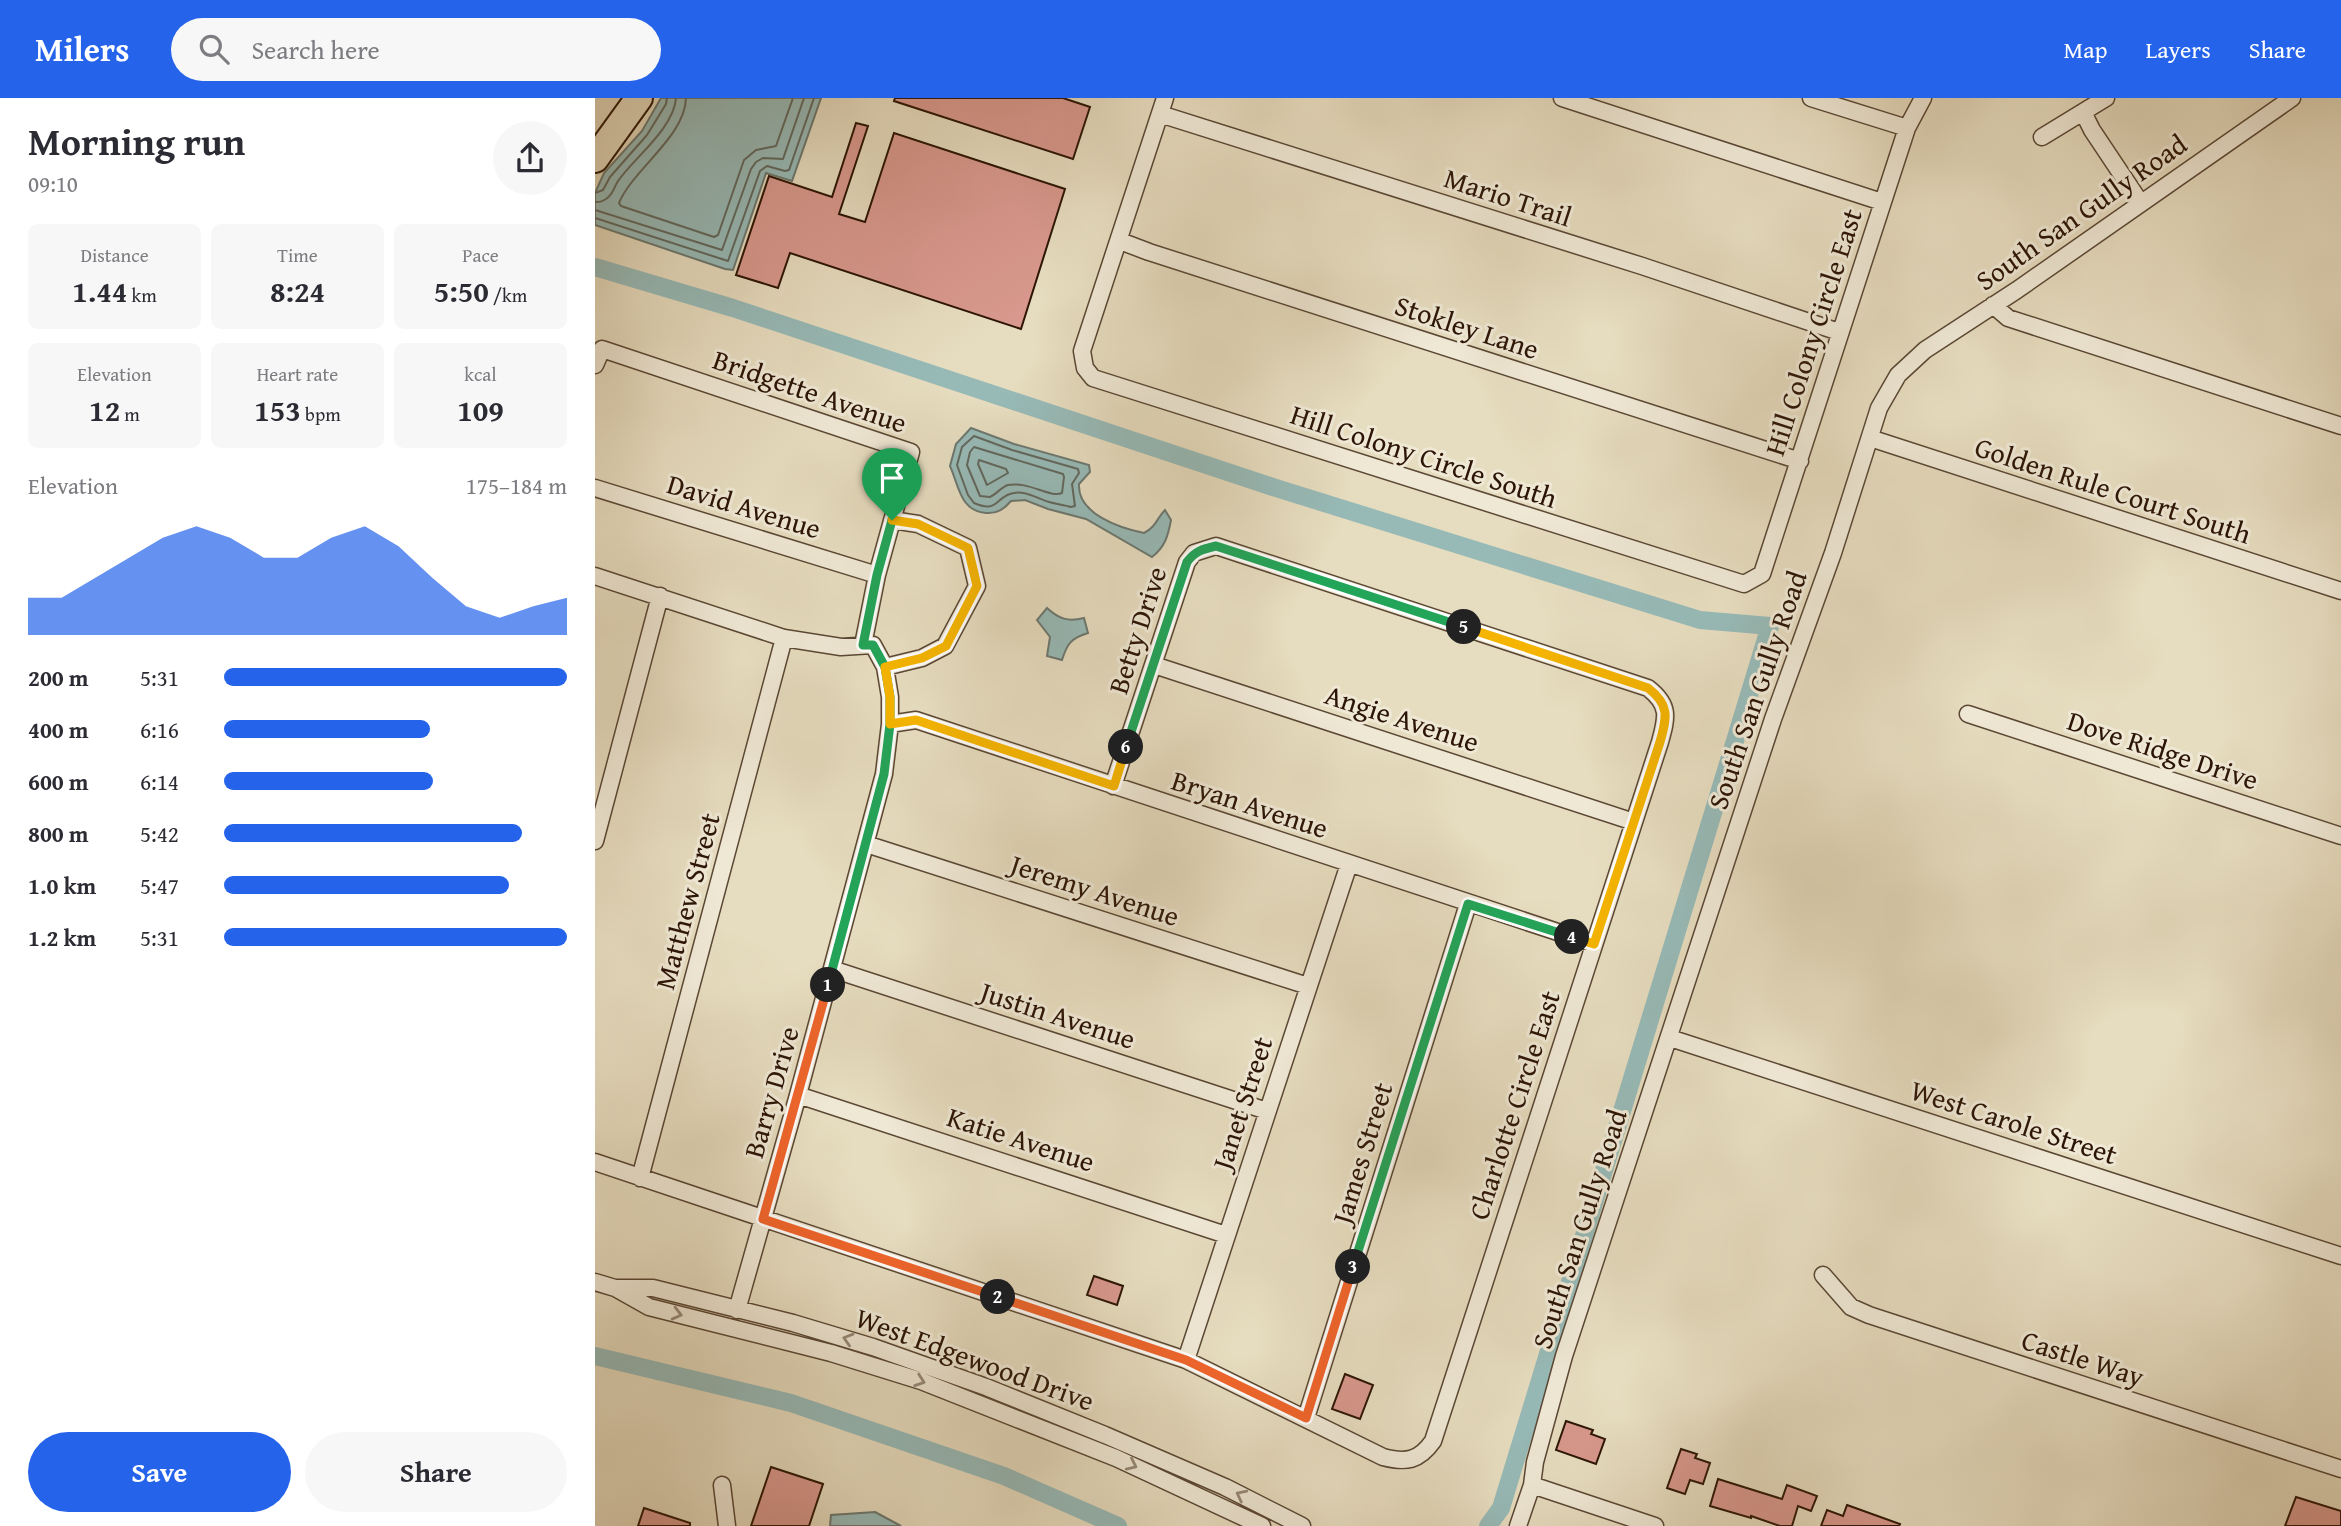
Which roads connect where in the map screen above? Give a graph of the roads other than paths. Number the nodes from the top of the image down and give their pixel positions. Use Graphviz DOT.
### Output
graph roads {
  1 [pos="639,98"];
  2 [pos="1165,98"];
  3 [pos="1562,98"];
  4 [pos="1811,98"];
  5 [pos="1923,98"];
  6 [pos="2106,98"];
  7 [pos="2292,98"];
  8 [pos="2083,112"];
  9 [pos="1160,114"];
  10 [pos="1907,128"];
  11 [pos="2042,137"];
  12 [pos="595,159"];
  13 [pos="1882,202"];
  14 [pos="2140,202"];
  15 [pos="1120,241"];
  16 [pos="1993,305"];
  17 [pos="1839,332"];
  18 [pos="595,365"];
  19 [pos="2341,426"];
  20 [pos="1870,438"];
  21 [pos="1800,461"];
  22 [pos="595,488"];
  23 [pos="892,520"];
  24 [pos="1295,572"];
  25 [pos="877,575"];
  26 [pos="595,576"];
  27 [pos="1753,581"];
  28 [pos="2341,589"];
  29 [pos="660,596"];
  30 [pos="784,638"];
  31 [pos="863,645"];
  32 [pos="1154,665"];
  33 [pos="885,667"];
  34 [pos="1968,714"];
  35 [pos="890,724"];
  36 [pos="1114,786"];
  37 [pos="1634,822"];
  38 [pos="2341,836"];
  39 [pos="595,841"];
  40 [pos="866,844"];
  41 [pos="1349,864"];
  42 [pos="1468,904"];
  43 [pos="1594,944"];
  44 [pos="832,969"];
  45 [pos="1308,986"];
  46 [pos="1670,1038"];
  47 [pos="798,1095"];
  48 [pos="1267,1111"];
  49 [pos="595,1163"];
  50 [pos="640,1178"];
  51 [pos="763,1219"];
  52 [pos="1226,1235"];
  53 [pos="2341,1256"];
  54 [pos="1822,1275"];
  55 [pos="595,1282"];
  56 [pos="615,1288"];
  57 [pos="737,1310"];
  58 [pos="1186,1360"];
  59 [pos="1306,1418"];
  60 [pos="2341,1469"];
  61 [pos="722,1485"];
  62 [pos="1532,1485"];
  63 [pos="727,1526"];
  64 [pos="1262,1526"];
  65 [pos="1302,1526"];
  66 [pos="1518,1526"];
  67 [pos="1655,1526"];
  1 -- 12 [label="main road"];
  2 -- 9 [label="street"];
  3 -- 13 [label="street"];
  4 -- 10 [label="street"];
  5 -- 10 [label="street, Hill Colony Circle East"];
  6 -- 8 [label="street"];
  7 -- 14 [label="street, South San Gully Road"];
  8 -- 11 [label="street"];
  8 -- 14 [label="street"];
  9 -- 15 [label="street"];
  9 -- 17 [label="street, Mario Trail"];
  10 -- 13 [label="street, Hill Colony Circle East"];
  13 -- 17 [label="street, Hill Colony Circle East"];
  14 -- 16 [label="street, South San Gully Road"];
  15 -- 21 [label="street, Stokley Lane"];
  15 -- 27 [label="street, Hill Colony Circle South"];
  16 -- 19 [label="street"];
  16 -- 20 [label="street, South San Gully Road"];
  17 -- 21 [label="street, Hill Colony Circle East"];
  18 -- 23 [label="street, Bridgette Avenue"];
  20 -- 28 [label="street, Golden Rule Court South"];
  20 -- 46 [label="street, South San Gully Road"];
  21 -- 27 [label="street, Hill Colony Circle East"];
  22 -- 25 [label="street, David Avenue"];
  23 -- 25 [label="street, Bridgette Avenue"];
  23 -- 33 [label="street"];
  24 -- 32 [label="street, Betty Drive"];
  24 -- 37 [label="street, Charlotte Circle East"];
  25 -- 31 [label="street, Bridgette Avenue"];
  26 -- 29 [label="street"];
  29 -- 30 [label="street"];
  29 -- 39 [label="street"];
  30 -- 31 [label="street"];
  30 -- 50 [label="street, Matthew Street"];
  31 -- 33 [label="street"];
  32 -- 36 [label="street, Betty Drive"];
  32 -- 37 [label="street, Angie Avenue"];
  33 -- 35 [label="street, Barry Drive"];
  34 -- 38 [label="street, Dove Ridge Drive"];
  35 -- 36 [label="street, Bryan Avenue"];
  35 -- 40 [label="street, Barry Drive"];
  36 -- 41 [label="street, Bryan Avenue"];
  37 -- 43 [label="street, Charlotte Circle East"];
  40 -- 44 [label="street, Barry Drive"];
  40 -- 45 [label="street, Jeremy Avenue"];
  41 -- 42 [label="street, Bryan Avenue"];
  41 -- 45 [label="street, Janet Street"];
  42 -- 43 [label="street, Bryan Avenue"];
  42 -- 59 [label="street, James Street"];
  43 -- 59 [label="street, Charlotte Circle East"];
  44 -- 47 [label="street, Barry Drive"];
  44 -- 48 [label="street, Justin Avenue"];
  45 -- 48 [label="street, Janet Street"];
  46 -- 53 [label="street, West Carole Street"];
  46 -- 62 [label="street, South San Gully Road"];
  47 -- 51 [label="street, Barry Drive"];
  47 -- 52 [label="street, Katie Avenue"];
  48 -- 52 [label="street, Janet Street"];
  49 -- 50 [label="street"];
  50 -- 51 [label="street"];
  51 -- 57 [label="street, Barry Drive"];
  51 -- 58 [label="street"];
  52 -- 58 [label="street, Janet Street"];
  54 -- 60 [label="street, Castle Way"];
  55 -- 56 [label="street, West Edgewood Drive"];
  56 -- 57 [label="street, West Edgewood Drive"];
  56 -- 64 [label="street, West Edgewood Drive, one-way"];
  65 -- 57 [label="street, West Edgewood Drive, one-way"];
  58 -- 59 [label="street"];
  61 -- 63 [label="street"];
  62 -- 66 [label="street, South San Gully Road"];
  62 -- 67 [label="street"];
}
